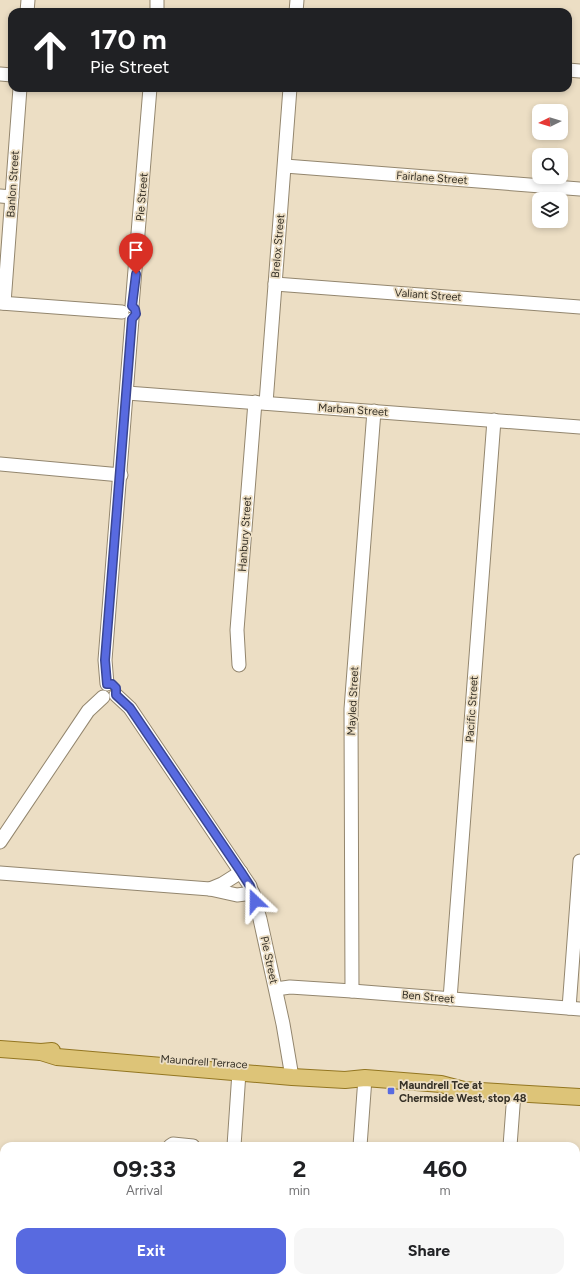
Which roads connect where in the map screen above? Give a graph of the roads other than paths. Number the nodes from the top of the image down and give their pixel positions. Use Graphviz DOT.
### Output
graph roads {
  1 [pos="19,92"];
  2 [pos="150,92"];
  3 [pos="290,92"];
  4 [pos="285,166"];
  5 [pos="580,189"];
  6 [pos="6,196"];
  7 [pos="275,284"];
  8 [pos="2,303"];
  9 [pos="580,307"];
  10 [pos="129,312"];
  11 [pos="127,393"];
  12 [pos="260,403"];
  13 [pos="374,412"];
  14 [pos="494,420"];
  15 [pos="580,427"];
  16 [pos="0,464"];
  17 [pos="121,474"];
  18 [pos="239,665"];
  19 [pos="107,684"];
  20 [pos="116,695"];
  21 [pos="103,697"];
  22 [pos="0,842"];
  23 [pos="580,861"];
  24 [pos="241,872"];
  25 [pos="0,873"];
  26 [pos="210,889"];
  27 [pos="253,893"];
  28 [pos="276,989"];
  29 [pos="352,991"];
  30 [pos="450,998"];
  31 [pos="574,1009"];
  32 [pos="0,1049"];
  33 [pos="41,1052"];
  34 [pos="239,1072"];
  35 [pos="291,1072"];
  36 [pos="365,1078"];
  37 [pos="441,1084"];
  38 [pos="514,1093"];
  39 [pos="580,1093"];
  40 [pos="580,1097"];
  41 [pos="234,1142"];
  42 [pos="360,1142"];
  43 [pos="510,1142"];
  1 -- 6 [label="street, Banlon Street"];
  2 -- 10 [label="street, Pie Street"];
  3 -- 4 [label="street, Brelox Street"];
  4 -- 5 [label="street, Fairlane Street"];
  4 -- 7 [label="street, Brelox Street"];
  6 -- 8 [label="street, Banlon Street"];
  7 -- 9 [label="street, Valiant Street"];
  7 -- 12 [label="street, Brelox Street"];
  8 -- 10 [label="street"];
  10 -- 11 [label="street, Pie Street"];
  11 -- 12 [label="street, Marban Street"];
  11 -- 17 [label="street, Pie Street"];
  12 -- 13 [label="street, Marban Street"];
  12 -- 18 [label="street, Hanbury Street"];
  13 -- 14 [label="street, Marban Street"];
  13 -- 29 [label="street, Mayled Street"];
  14 -- 15 [label="street, Marban Street"];
  14 -- 30 [label="street, Pacific Street"];
  16 -- 17 [label="street"];
  17 -- 19 [label="street, Pie Street"];
  19 -- 20 [label="street"];
  19 -- 21 [label="street"];
  20 -- 21 [label="street"];
  20 -- 24 [label="street, Pie Street"];
  21 -- 22 [label="street"];
  23 -- 31 [label="street"];
  24 -- 26 [label="street"];
  24 -- 27 [label="street, Pie Street"];
  25 -- 26 [label="street"];
  26 -- 27 [label="street"];
  27 -- 28 [label="street, Pie Street"];
  28 -- 29 [label="street, Ben Street"];
  28 -- 35 [label="street, Pie Street"];
  29 -- 30 [label="street, Ben Street"];
  30 -- 31 [label="street, Ben Street"];
  32 -- 33 [label="main road, Maundrell Terrace"];
  33 -- 34 [label="main road, Maundrell Terrace"];
  33 -- 35 [label="main road, Maundrell Terrace"];
  34 -- 35 [label="main road, Maundrell Terrace"];
  34 -- 41 [label="street"];
  35 -- 36 [label="main road, Maundrell Terrace"];
  36 -- 37 [label="main road, Maundrell Terrace"];
  36 -- 42 [label="street"];
  37 -- 38 [label="main road, Maundrell Terrace"];
  37 -- 39 [label="main road, Maundrell Terrace"];
  38 -- 40 [label="main road, Maundrell Terrace"];
  38 -- 43 [label="street"];
}
